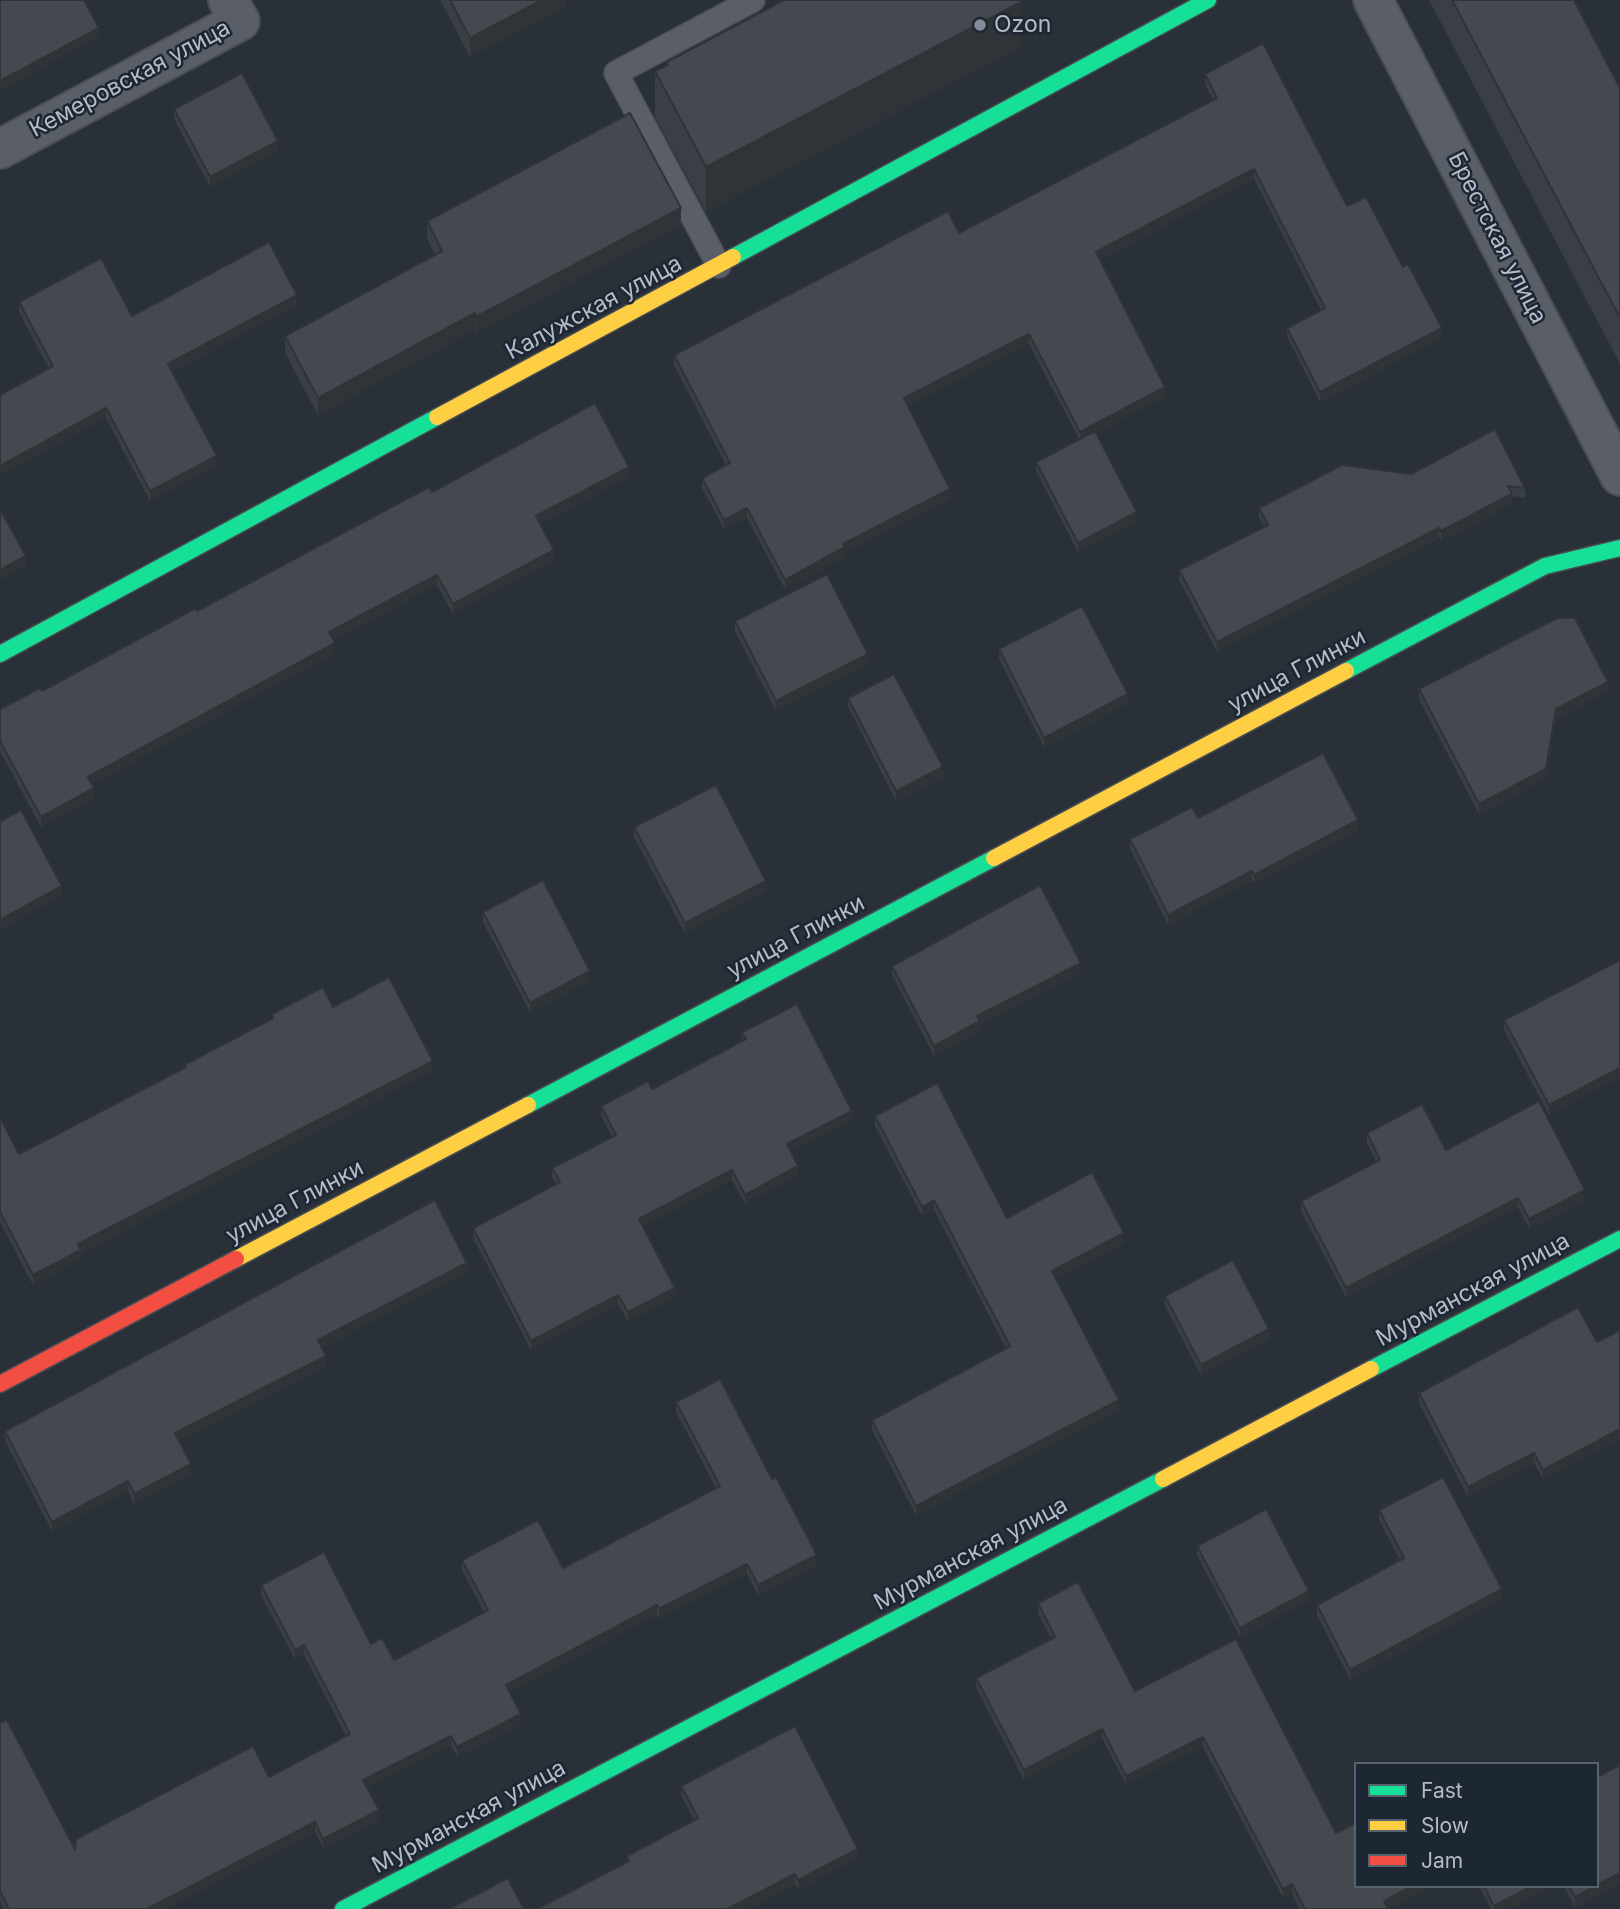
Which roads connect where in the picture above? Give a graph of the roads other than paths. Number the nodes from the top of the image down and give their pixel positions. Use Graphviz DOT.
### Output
graph roads {
  1 [pos="228,0"];
  2 [pos="753,0"];
  3 [pos="1208,0"];
  4 [pos="1373,0"];
  5 [pos="0,149"];
  6 [pos="719,266"];
  7 [pos="1620,476"];
  8 [pos="1620,548"];
  9 [pos="0,654"];
  10 [pos="1620,1239"];
  11 [pos="0,1384"];
  12 [pos="343,1909"];
  1 -- 5 [label="street, Кемеровская улица"];
  2 -- 6 [label="lane"];
  3 -- 6 [label="street, Калужская улица"];
  4 -- 7 [label="street, Брестская улица"];
  6 -- 9 [label="street, Калужская улица"];
  8 -- 11 [label="street, улица Глинки"];
  10 -- 12 [label="street, Мурманская улица"];
}
